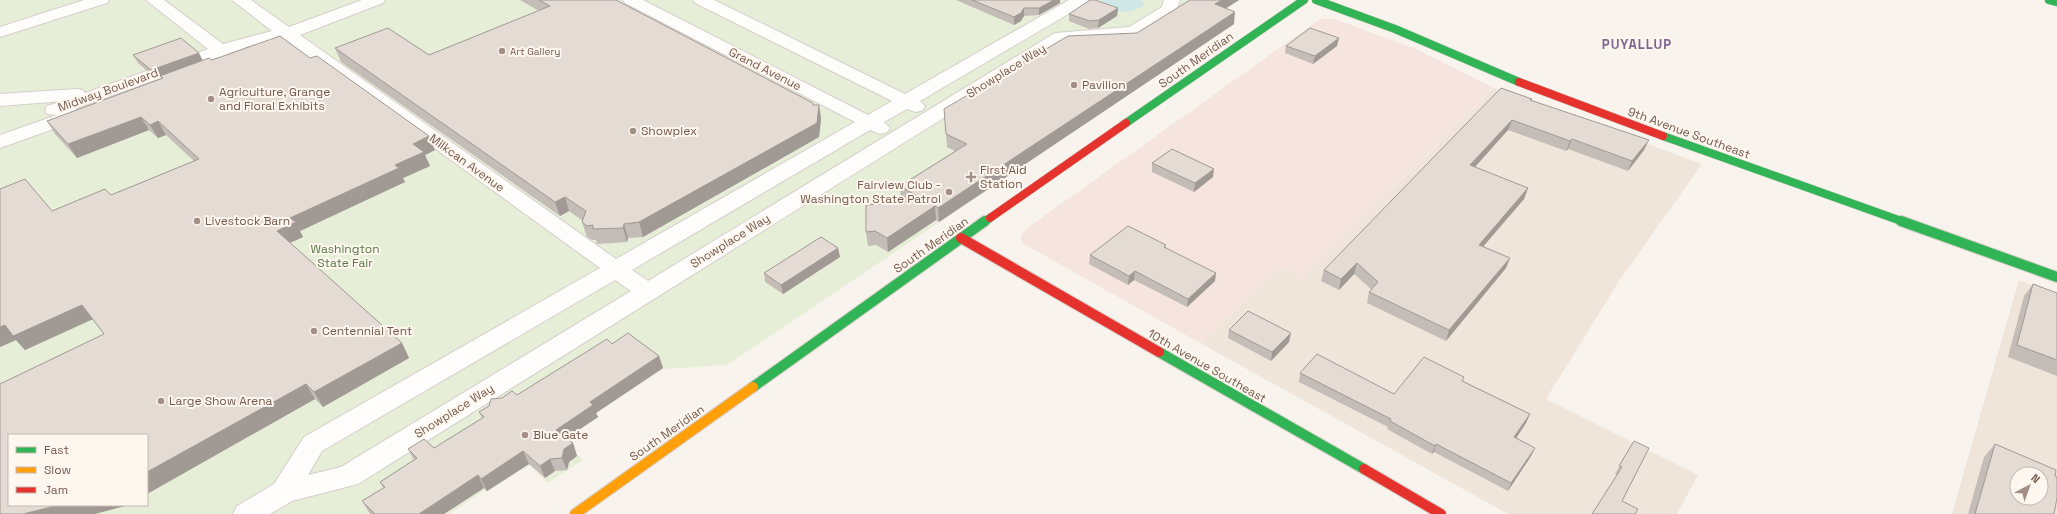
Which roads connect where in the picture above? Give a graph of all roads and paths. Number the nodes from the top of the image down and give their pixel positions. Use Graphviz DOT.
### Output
graph roads {
  1 [pos="101,0"];
  2 [pos="154,0"];
  3 [pos="240,0"];
  4 [pos="377,0"];
  5 [pos="631,0"];
  6 [pos="701,0"];
  7 [pos="1081,0"];
  8 [pos="1172,0"];
  9 [pos="1304,0"];
  10 [pos="1316,0"];
  11 [pos="2049,0"];
  12 [pos="2057,2"];
  13 [pos="0,32"];
  14 [pos="286,33"];
  15 [pos="226,54"];
  16 [pos="106,91"];
  17 [pos="0,100"];
  18 [pos="906,101"];
  19 [pos="935,115"];
  20 [pos="869,122"];
  21 [pos="0,129"];
  22 [pos="898,137"];
  23 [pos="0,142"];
  24 [pos="961,238"];
  25 [pos="616,269"];
  26 [pos="2057,277"];
  27 [pos="648,292"];
  28 [pos="284,492"];
  29 [pos="247,514"];
  30 [pos="575,514"];
  31 [pos="1441,514"];
  1 -- 13 [label="street"];
  2 -- 15 [label="street"];
  3 -- 14 [label="street, Milkcan Avenue"];
  4 -- 14 [label="street, Midway Boulevard"];
  5 -- 20 [label="street, Grand Avenue"];
  6 -- 18 [label="street"];
  7 -- 18 [label="street, Showplace Way"];
  8 -- 19 [label="street, Showplace Way"];
  9 -- 24 [label="street, South Meridian"];
  10 -- 26 [label="street, 9th Avenue Southeast"];
  11 -- 12 [label="street"];
  14 -- 15 [label="street, Midway Boulevard"];
  14 -- 25 [label="street, Milkcan Avenue"];
  15 -- 16 [label="street, Midway Boulevard"];
  15 -- 23 [label="street, Midway Boulevard"];
  16 -- 17 [label="street"];
  16 -- 21 [label="street, Midway Boulevard"];
  18 -- 19 [label="street"];
  18 -- 20 [label="street, Showplace Way"];
  19 -- 22 [label="street, Showplace Way"];
  20 -- 22 [label="street, Grand Avenue"];
  20 -- 25 [label="street, Showplace Way"];
  22 -- 27 [label="street, Showplace Way"];
  24 -- 30 [label="street, South Meridian"];
  24 -- 31 [label="street, 10th Avenue Southeast"];
  25 -- 27 [label="street, Milkcan Avenue"];
  25 -- 28 [label="street, Showplace Way"];
  27 -- 28 [label="street, Showplace Way"];
  28 -- 29 [label="street, Showplace Way"];
}
